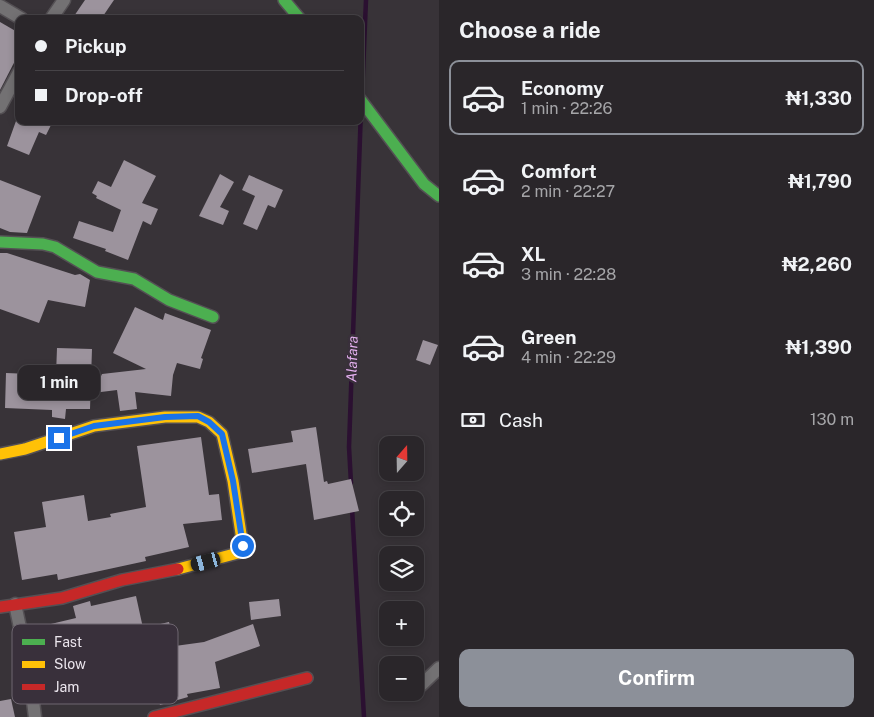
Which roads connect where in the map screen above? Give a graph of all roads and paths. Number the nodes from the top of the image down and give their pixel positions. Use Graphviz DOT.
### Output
graph roads {
  1 [pos="64,0"];
  2 [pos="284,0"];
  3 [pos="0,6"];
  4 [pos="15,15"];
  5 [pos="54,15"];
  6 [pos="297,15"];
  7 [pos="15,79"];
  8 [pos="364,104"];
  9 [pos="0,107"];
  10 [pos="439,196"];
  11 [pos="0,242"];
  12 [pos="213,317"];
  13 [pos="0,454"];
  14 [pos="15,604"];
  15 [pos="0,607"];
  16 [pos="19,624"];
  17 [pos="439,668"];
  18 [pos="307,678"];
  19 [pos="424,682"];
  20 [pos="33,704"];
  21 [pos="34,717"];
  22 [pos="154,717"];
  1 -- 5 [label="street"];
  2 -- 6 [label="street"];
  3 -- 4 [label="street"];
  7 -- 9 [label="street"];
  8 -- 10 [label="street"];
  11 -- 12 [label="street"];
  13 -- 14 [label="street"];
  14 -- 15 [label="street"];
  14 -- 16 [label="street"];
  17 -- 19 [label="street"];
  18 -- 22 [label="street"];
  20 -- 21 [label="street"];
}
